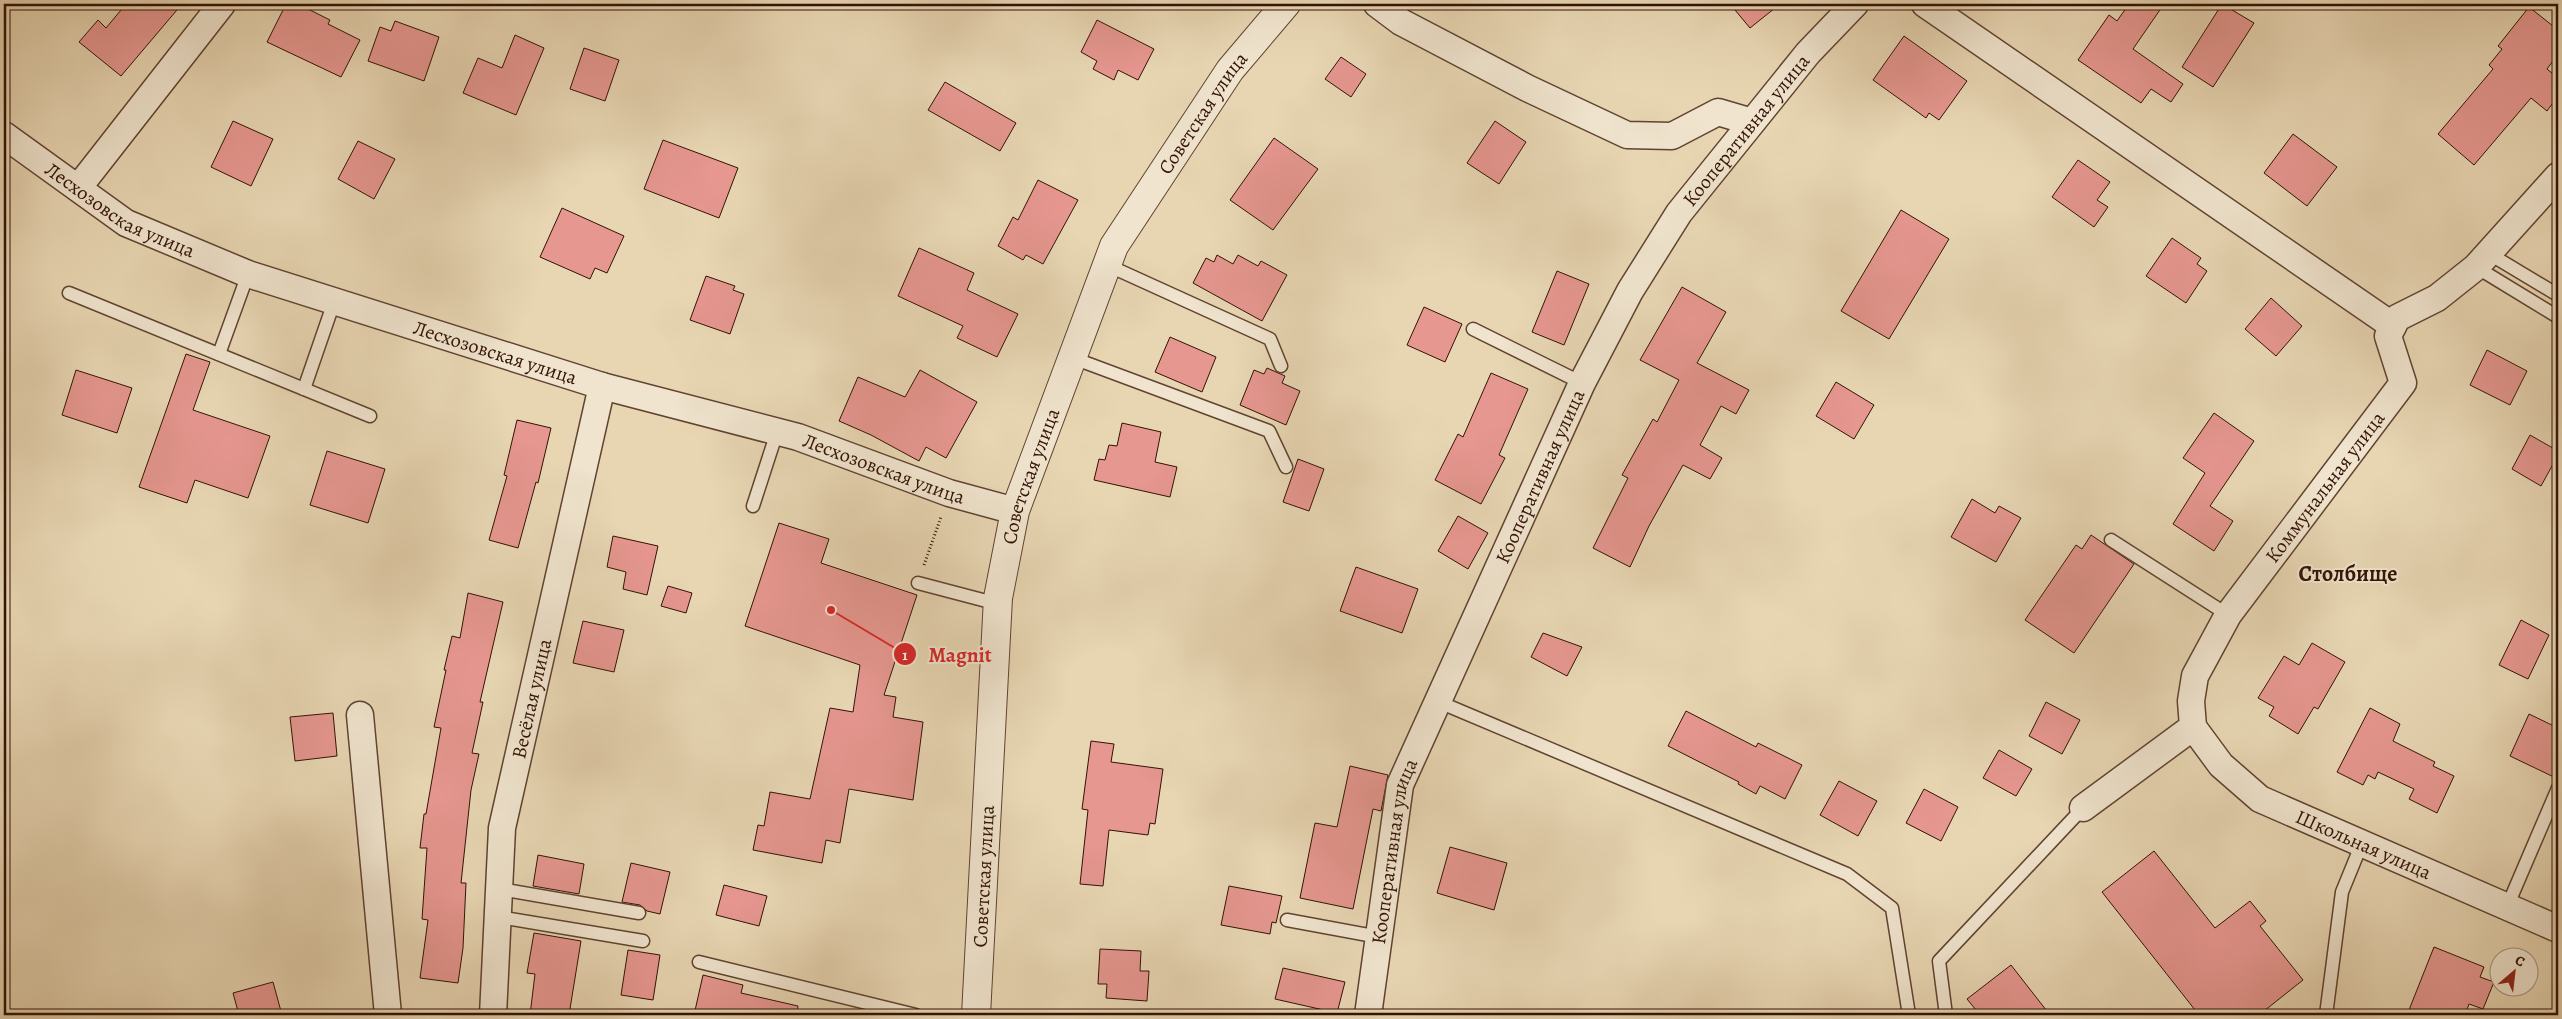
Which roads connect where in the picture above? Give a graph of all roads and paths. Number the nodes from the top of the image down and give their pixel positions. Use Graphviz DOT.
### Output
graph roads {
  1 [pos="222,4"];
  2 [pos="1286,4"];
  3 [pos="1377,4"];
  4 [pos="1855,4"];
  5 [pos="1925,4"];
  6 [pos="1752,122"];
  7 [pos="4,135"];
  8 [pos="2558,176"];
  9 [pos="78,188"];
  10 [pos="2482,260"];
  11 [pos="1107,265"];
  12 [pos="244,286"];
  13 [pos="69,293"];
  14 [pos="2558,294"];
  15 [pos="334,302"];
  16 [pos="2558,317"];
  17 [pos="2393,326"];
  18 [pos="1473,329"];
  19 [pos="219,354"];
  20 [pos="1072,358"];
  21 [pos="1281,366"];
  22 [pos="1582,383"];
  23 [pos="602,386"];
  24 [pos="304,389"];
  25 [pos="370,416"];
  26 [pos="773,443"];
  27 [pos="1286,467"];
  28 [pos="949,492"];
  29 [pos="753,506"];
  30 [pos="1014,520"];
  31 [pos="2111,540"];
  32 [pos="918,583"];
  33 [pos="1000,592"];
  34 [pos="2228,615"];
  35 [pos="1439,702"];
  36 [pos="360,715"];
  37 [pos="2193,727"];
  38 [pos="2558,788"];
  39 [pos="2083,808"];
  40 [pos="2362,843"];
  41 [pos="500,889"];
  42 [pos="2507,907"];
  43 [pos="639,913"];
  44 [pos="499,917"];
  45 [pos="1287,920"];
  46 [pos="2558,929"];
  47 [pos="1379,937"];
  48 [pos="643,941"];
  49 [pos="699,962"];
  50 [pos="388,1015"];
  51 [pos="493,1015"];
  52 [pos="916,1015"];
  53 [pos="976,1015"];
  54 [pos="1368,1015"];
  55 [pos="1909,1015"];
  56 [pos="1946,1015"];
  57 [pos="2326,1015"];
  1 -- 9 [label="street"];
  2 -- 11 [label="street, Советская улица"];
  3 -- 6 [label="street"];
  4 -- 6 [label="street, Кооперативная улица"];
  5 -- 17 [label="street"];
  6 -- 22 [label="street, Кооперативная улица"];
  7 -- 9 [label="street, Лесхозовская улица"];
  8 -- 10 [label="street"];
  9 -- 12 [label="street, Лесхозовская улица"];
  10 -- 14 [label="lane"];
  10 -- 16 [label="lane"];
  10 -- 17 [label="street"];
  11 -- 20 [label="street, Советская улица"];
  11 -- 21 [label="lane"];
  12 -- 15 [label="street, Лесхозовская улица"];
  12 -- 19 [label="lane"];
  13 -- 19 [label="lane"];
  15 -- 23 [label="street, Лесхозовская улица"];
  15 -- 24 [label="lane"];
  17 -- 34 [label="street, Коммунальная улица"];
  18 -- 22 [label="lane"];
  19 -- 24 [label="lane"];
  20 -- 27 [label="lane"];
  20 -- 30 [label="street, Советская улица"];
  22 -- 35 [label="street, Кооперативная улица"];
  23 -- 26 [label="street, Лесхозовская улица"];
  23 -- 41 [label="street, Весёлая улица"];
  24 -- 25 [label="lane"];
  26 -- 28 [label="street, Лесхозовская улица"];
  26 -- 29 [label="lane"];
  28 -- 30 [label="street, Лесхозовская улица"];
  28 -- 32 [label="path"];
  30 -- 33 [label="street, Советская улица"];
  31 -- 34 [label="lane"];
  32 -- 33 [label="lane"];
  33 -- 53 [label="street, Советская улица"];
  34 -- 37 [label="street, Коммунальная улица"];
  35 -- 47 [label="street, Кооперативная улица"];
  35 -- 55 [label="lane"];
  36 -- 50 [label="street"];
  37 -- 39 [label="street"];
  37 -- 40 [label="street, Школьная улица"];
  38 -- 42 [label="lane"];
  39 -- 56 [label="lane"];
  40 -- 42 [label="street, Школьная улица"];
  40 -- 57 [label="lane"];
  41 -- 43 [label="lane"];
  41 -- 44 [label="street, Весёлая улица"];
  42 -- 46 [label="street, Школьная улица"];
  44 -- 48 [label="lane"];
  44 -- 51 [label="street, Весёлая улица"];
  45 -- 47 [label="lane"];
  47 -- 54 [label="street, Кооперативная улица"];
  49 -- 52 [label="lane"];
}
